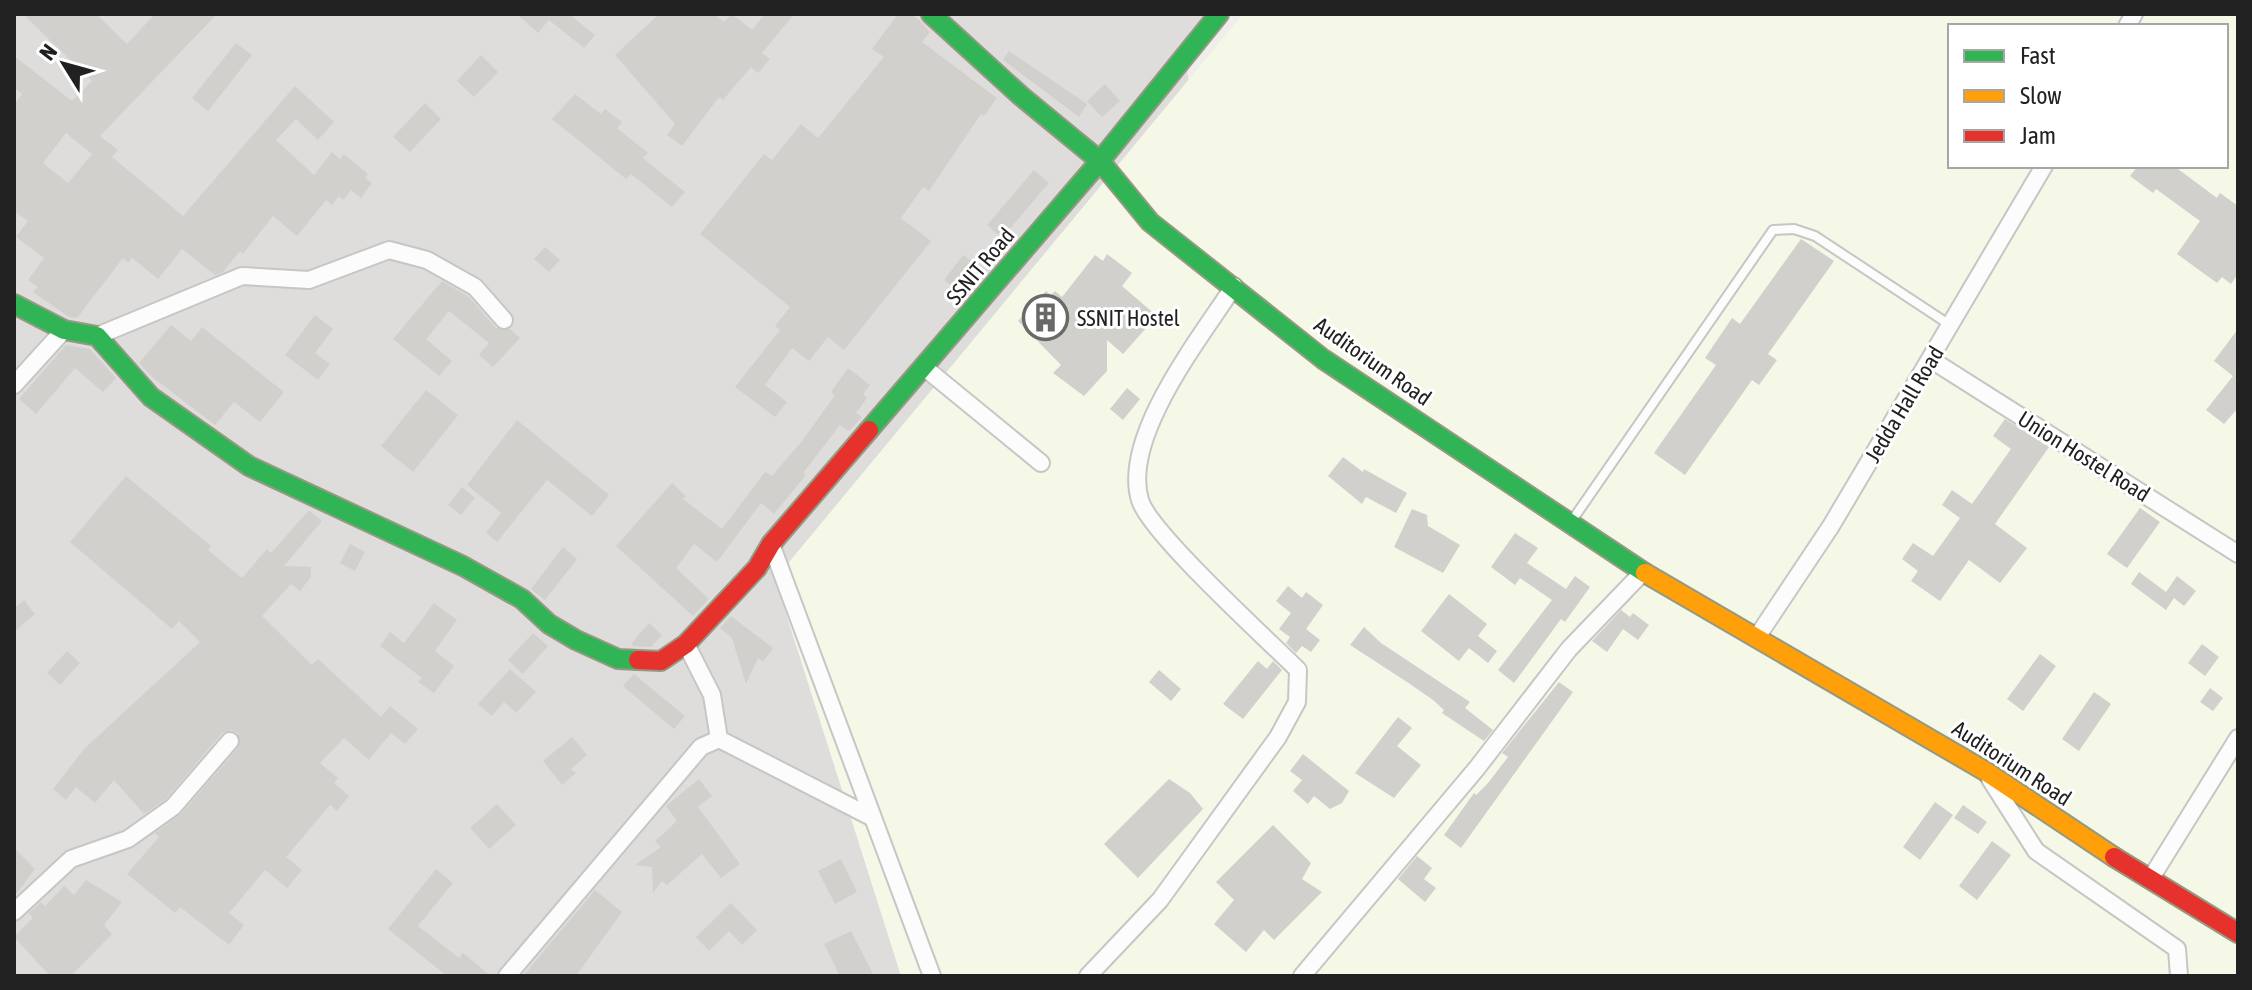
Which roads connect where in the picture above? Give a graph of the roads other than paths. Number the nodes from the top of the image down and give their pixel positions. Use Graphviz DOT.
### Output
graph roads {
  1 [pos="931,14"];
  2 [pos="1219,14"];
  3 [pos="1100,161"];
  4 [pos="2043,168"];
  5 [pos="1234,286"];
  6 [pos="14,304"];
  7 [pos="504,320"];
  8 [pos="1950,325"];
  9 [pos="64,330"];
  10 [pos="97,336"];
  11 [pos="1930,359"];
  12 [pos="925,368"];
  13 [pos="14,385"];
  14 [pos="1041,463"];
  15 [pos="1570,522"];
  16 [pos="771,544"];
  17 [pos="2238,554"];
  18 [pos="1643,572"];
  19 [pos="1757,637"];
  20 [pos="686,644"];
  21 [pos="2238,738"];
  22 [pos="719,739"];
  23 [pos="230,741"];
  24 [pos="1985,771"];
  25 [pos="873,818"];
  26 [pos="2151,878"];
  27 [pos="14,912"];
  28 [pos="2238,933"];
  29 [pos="507,976"];
  30 [pos="932,976"];
  31 [pos="1088,976"];
  32 [pos="1302,976"];
  33 [pos="2179,976"];
  1 -- 3 [label="street, Auditorium Road"];
  2 -- 3 [label="street, SSNIT Road"];
  3 -- 5 [label="street, Auditorium Road"];
  3 -- 12 [label="street, SSNIT Road"];
  4 -- 8 [label="street, Jedda Hall Road"];
  5 -- 15 [label="street, Auditorium Road"];
  5 -- 31 [label="street"];
  6 -- 9 [label="street"];
  7 -- 10 [label="street"];
  8 -- 11 [label="street, Jedda Hall Road"];
  8 -- 15 [label="lane"];
  9 -- 10 [label="street"];
  9 -- 13 [label="street"];
  10 -- 20 [label="street"];
  11 -- 17 [label="street, Union Hostel Road"];
  11 -- 19 [label="street, Jedda Hall Road"];
  12 -- 14 [label="street"];
  12 -- 16 [label="street, SSNIT Road"];
  15 -- 18 [label="street, Auditorium Road"];
  16 -- 20 [label="street, SSNIT Road"];
  16 -- 25 [label="street"];
  18 -- 19 [label="street, Auditorium Road"];
  18 -- 32 [label="street"];
  19 -- 24 [label="street, Auditorium Road"];
  20 -- 22 [label="street"];
  21 -- 26 [label="street"];
  22 -- 25 [label="street"];
  22 -- 29 [label="street"];
  23 -- 27 [label="street"];
  24 -- 26 [label="street, Auditorium Road"];
  24 -- 33 [label="street"];
  25 -- 30 [label="street"];
  26 -- 28 [label="street, Auditorium Road"];
}
